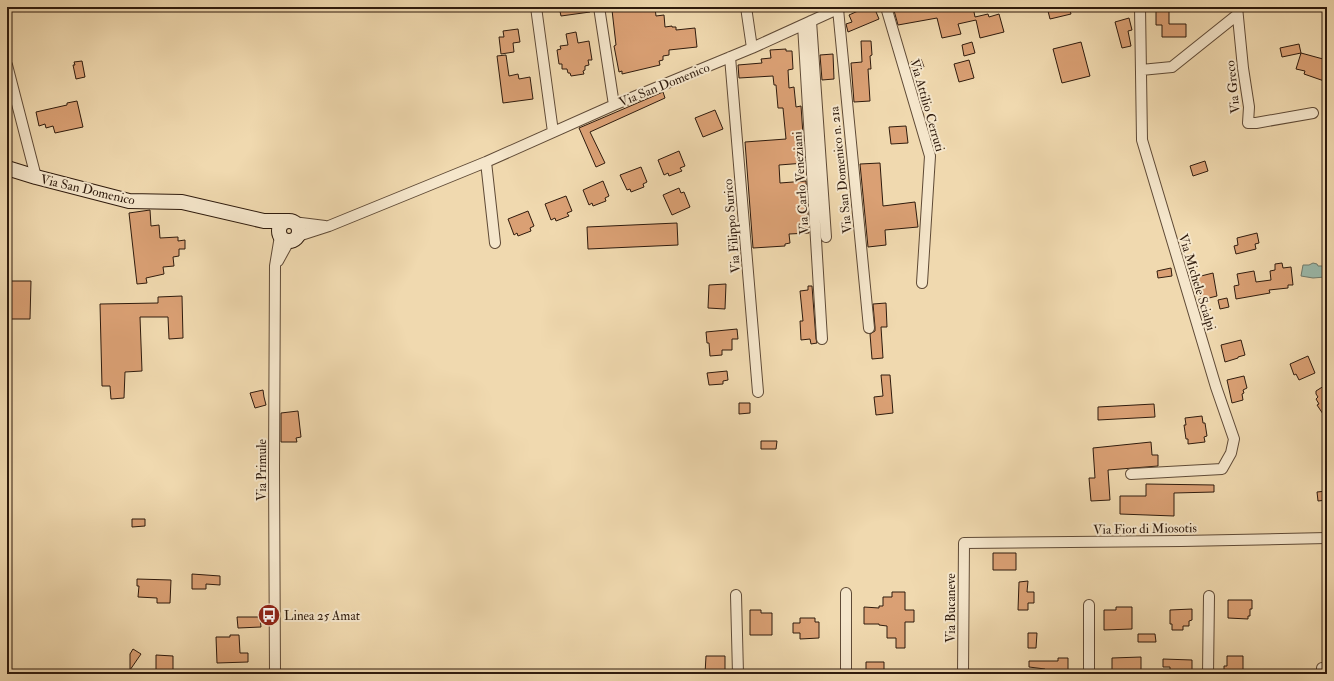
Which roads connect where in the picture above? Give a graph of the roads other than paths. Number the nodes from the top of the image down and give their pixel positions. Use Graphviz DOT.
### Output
graph roads {
  1 [pos="536,7"];
  2 [pos="599,7"];
  3 [pos="746,7"];
  4 [pos="886,7"];
  5 [pos="1140,7"];
  6 [pos="840,8"];
  7 [pos="1237,11"];
  8 [pos="807,23"];
  9 [pos="752,48"];
  10 [pos="730,57"];
  11 [pos="7,65"];
  12 [pos="1141,70"];
  13 [pos="614,105"];
  14 [pos="1313,113"];
  15 [pos="553,132"];
  16 [pos="486,162"];
  17 [pos="7,168"];
  18 [pos="36,177"];
  19 [pos="264,221"];
  20 [pos="290,221"];
  21 [pos="329,226"];
  22 [pos="286,237"];
  23 [pos="826,237"];
  24 [pos="495,243"];
  25 [pos="922,283"];
  26 [pos="869,328"];
  27 [pos="822,339"];
  28 [pos="758,392"];
  29 [pos="1131,474"];
  30 [pos="1327,538"];
  31 [pos="964,543"];
  32 [pos="846,593"];
  33 [pos="736,595"];
  34 [pos="1208,596"];
  35 [pos="1089,606"];
  36 [pos="275,674"];
  37 [pos="738,674"];
  38 [pos="846,674"];
  39 [pos="963,674"];
  40 [pos="1089,674"];
  41 [pos="1208,674"];
  1 -- 15 [label="street"];
  2 -- 13 [label="street"];
  3 -- 9 [label="street"];
  4 -- 25 [label="street, Via Attilio Cerruti"];
  5 -- 12 [label="street, Via Michele Scialpi"];
  6 -- 8 [label="street, Via San Domenico"];
  6 -- 26 [label="street, Via San Domenico n. 21a"];
  7 -- 12 [label="street"];
  7 -- 14 [label="street, Via Greco"];
  8 -- 9 [label="street, Via San Domenico"];
  8 -- 23 [label="street"];
  8 -- 27 [label="street, Via Carlo Veneziani"];
  9 -- 10 [label="street, Via San Domenico"];
  10 -- 13 [label="street, Via San Domenico"];
  10 -- 28 [label="street, Via Filippo Surico"];
  11 -- 18 [label="street"];
  12 -- 29 [label="street, Via Michele Scialpi"];
  13 -- 15 [label="street, Via San Domenico"];
  15 -- 16 [label="street, Via San Domenico"];
  16 -- 21 [label="street, Via San Domenico"];
  16 -- 24 [label="street"];
  17 -- 18 [label="street, Via San Domenico"];
  18 -- 19 [label="street, Via San Domenico"];
  19 -- 20 [label="street, Via San Domenico"];
  19 -- 22 [label="street, Via San Domenico"];
  20 -- 21 [label="street, Via San Domenico"];
  20 -- 22 [label="street"];
  20 -- 22 [label="street"];
  21 -- 22 [label="street, Via San Domenico"];
  22 -- 36 [label="street, Via Primule"];
  30 -- 31 [label="street, Via Fior di Miosotis"];
  31 -- 39 [label="street, Via Bucaneve"];
  32 -- 38 [label="street"];
  33 -- 37 [label="street"];
  34 -- 41 [label="street"];
  35 -- 40 [label="street"];
}
